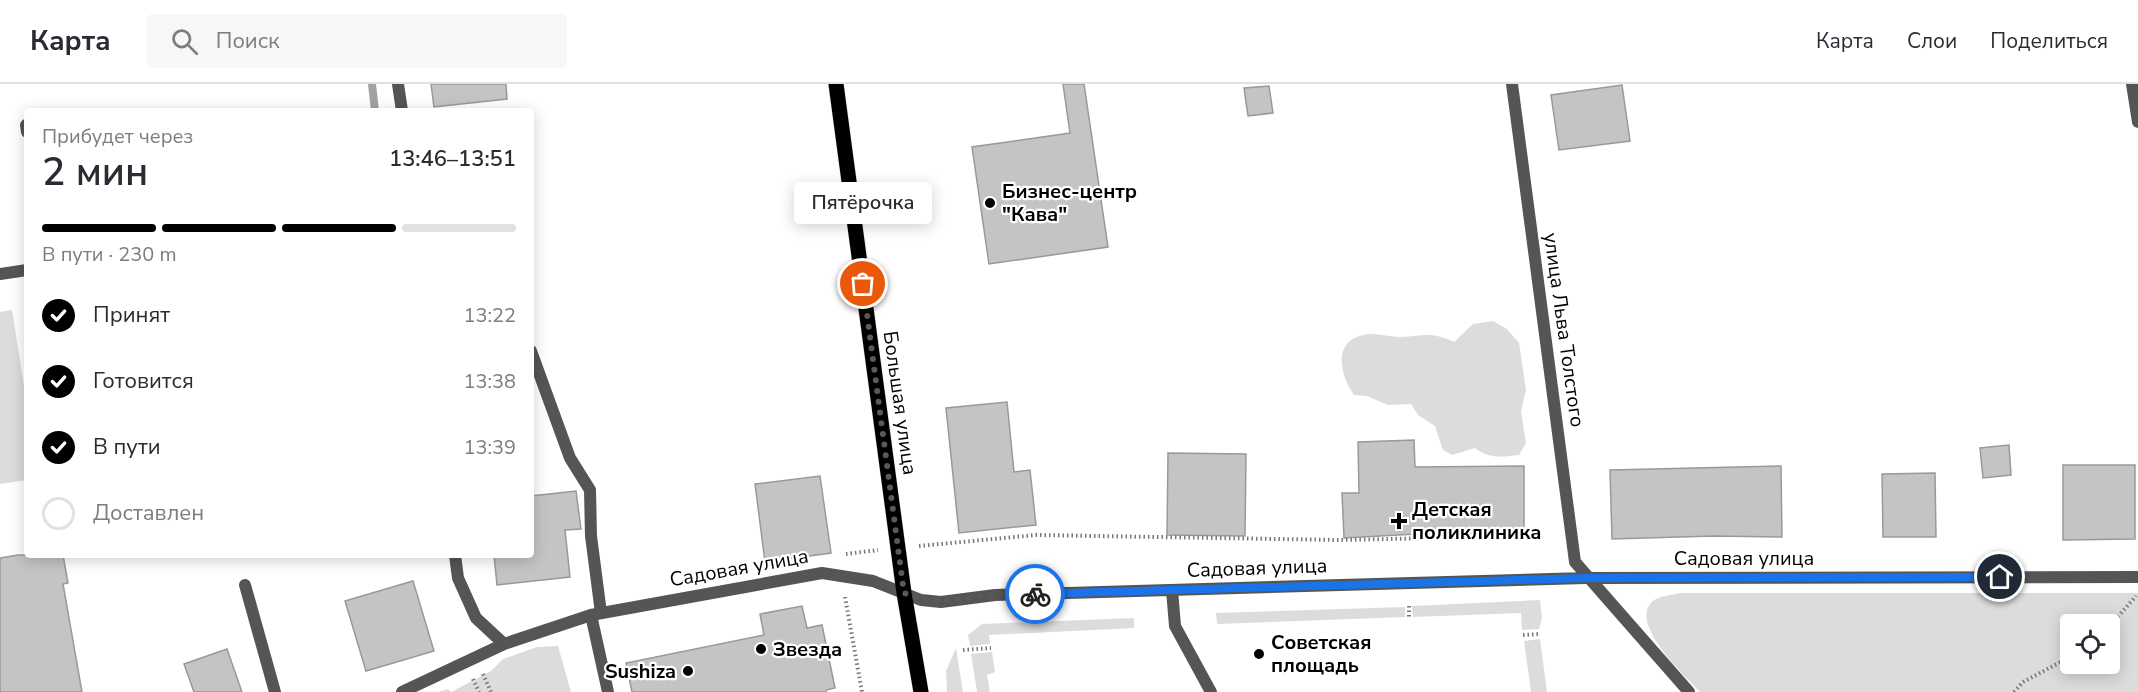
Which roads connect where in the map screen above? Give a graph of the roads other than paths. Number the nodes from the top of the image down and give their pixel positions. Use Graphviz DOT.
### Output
graph roads {
  1 [pos="399,84"];
  2 [pos="836,84"];
  3 [pos="1512,84"];
  4 [pos="2133,84"];
  5 [pos="402,108"];
  6 [pos="2138,122"];
  7 [pos="24,270"];
  8 [pos="0,274"];
  9 [pos="534,359"];
  10 [pos="455,558"];
  11 [pos="2138,577"];
  12 [pos="1586,578"];
  13 [pos="245,585"];
  14 [pos="1172,590"];
  15 [pos="904,593"];
  16 [pos="596,614"];
  17 [pos="504,644"];
  18 [pos="275,692"];
  19 [pos="402,692"];
  20 [pos="608,692"];
  21 [pos="921,692"];
  22 [pos="1211,692"];
  23 [pos="1689,692"];
  1 -- 5 [label="street"];
  2 -- 15 [label="main road, Большая улица"];
  3 -- 12 [label="street, улица Льва Толстого"];
  4 -- 6 [label="street"];
  7 -- 8 [label="street"];
  9 -- 16 [label="street"];
  10 -- 17 [label="street"];
  11 -- 12 [label="street, Садовая улица"];
  12 -- 14 [label="street, Садовая улица"];
  12 -- 23 [label="street, улица Льва Толстого"];
  13 -- 18 [label="street"];
  14 -- 15 [label="street, Садовая улица"];
  14 -- 22 [label="street"];
  15 -- 16 [label="street, Садовая улица"];
  15 -- 21 [label="main road, Большая улица"];
  16 -- 17 [label="street, Садовая улица"];
  16 -- 20 [label="street"];
  17 -- 19 [label="street, Садовая улица"];
}
